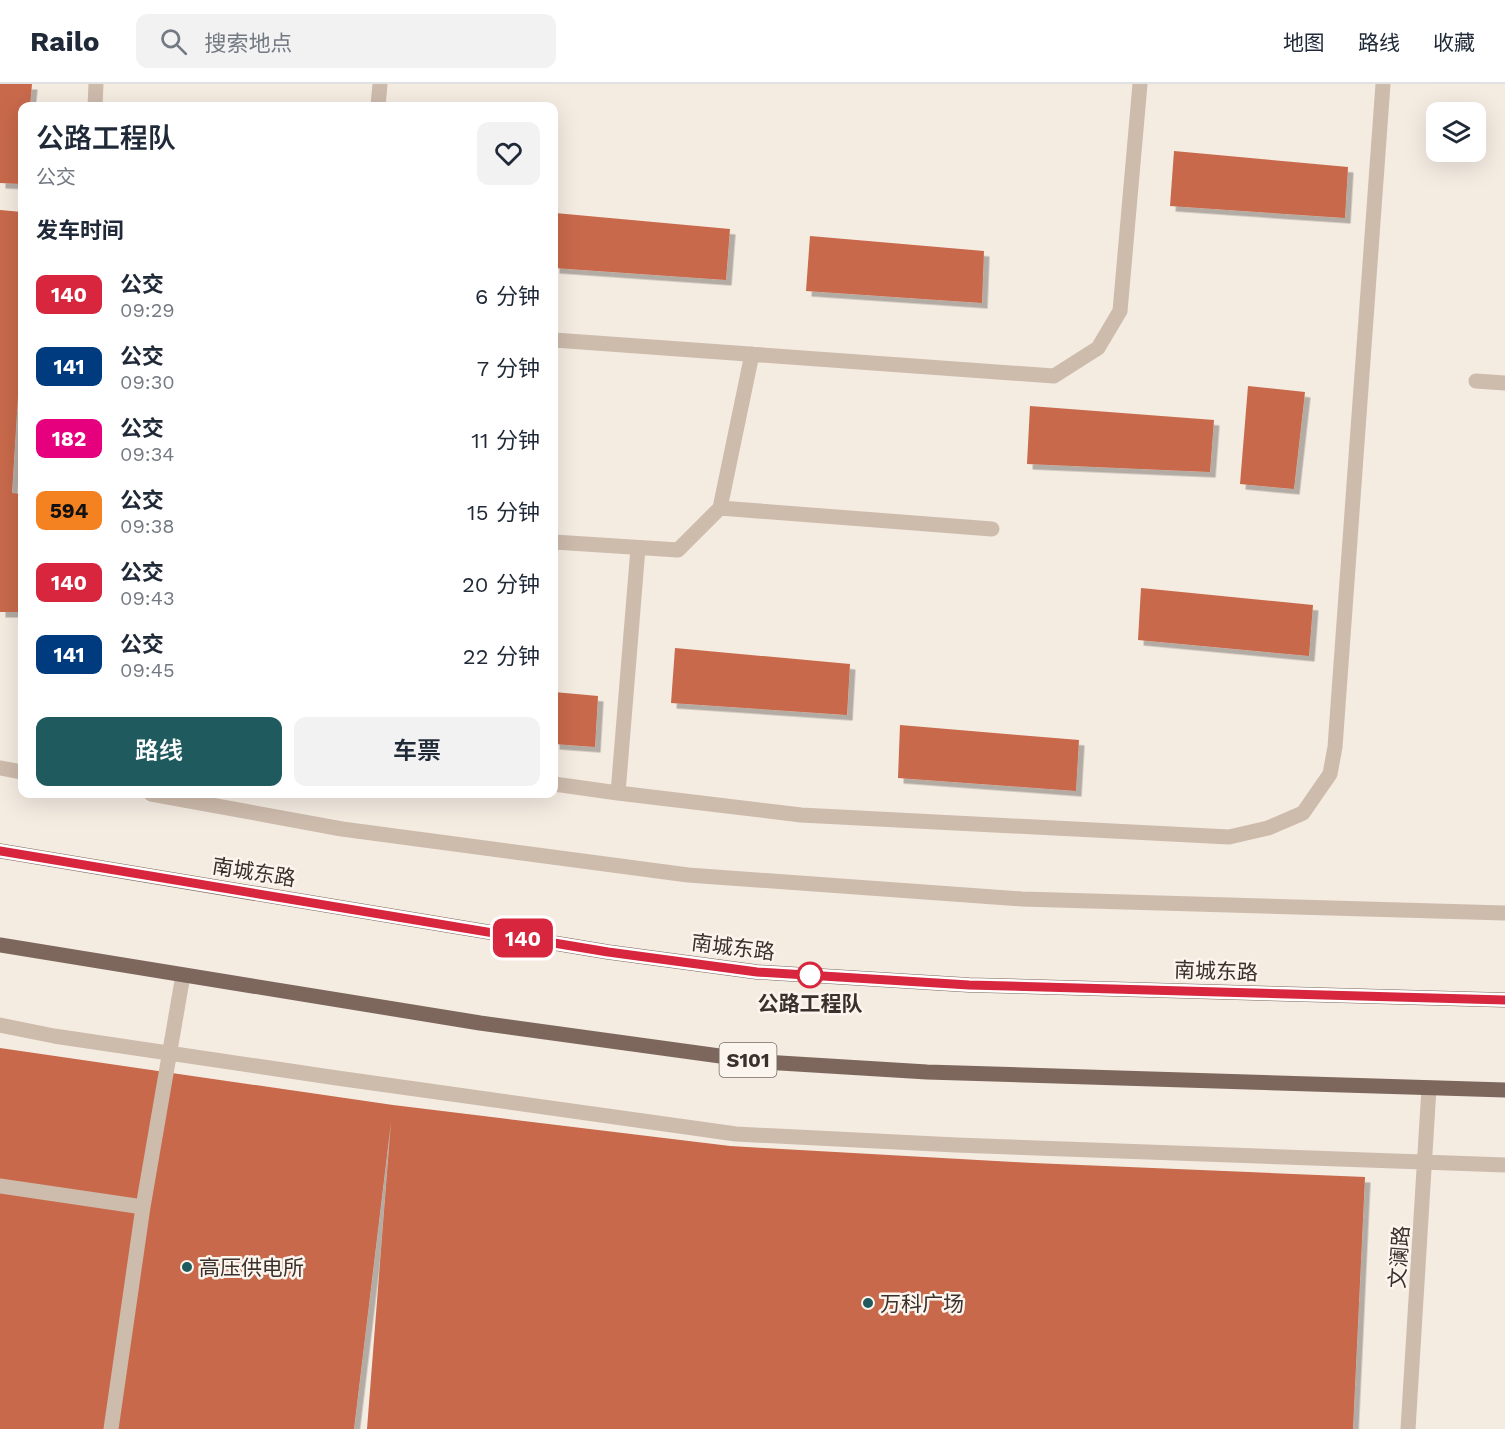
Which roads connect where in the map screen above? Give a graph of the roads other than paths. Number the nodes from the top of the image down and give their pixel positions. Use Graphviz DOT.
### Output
graph roads {
  1 [pos="96,84"];
  2 [pos="380,84"];
  3 [pos="1140,84"];
  4 [pos="1383,84"];
  5 [pos="95,102"];
  6 [pos="378,102"];
  7 [pos="558,340"];
  8 [pos="752,354"];
  9 [pos="1476,381"];
  10 [pos="1505,383"];
  11 [pos="720,508"];
  12 [pos="992,529"];
  13 [pos="558,542"];
  14 [pos="638,548"];
  15 [pos="0,768"];
  16 [pos="18,771"];
  17 [pos="558,785"];
  18 [pos="618,794"];
  19 [pos="173,798"];
  20 [pos="0,851"];
  21 [pos="1505,913"];
  22 [pos="0,945"];
  23 [pos="183,975"];
  24 [pos="1505,1000"];
  25 [pos="0,1025"];
  26 [pos="169,1053"];
  27 [pos="1429,1088"];
  28 [pos="1505,1090"];
  29 [pos="1426,1163"];
  30 [pos="1505,1165"];
  31 [pos="0,1186"];
  32 [pos="143,1208"];
  33 [pos="111,1429"];
  34 [pos="1408,1429"];
  1 -- 5 [label="street"];
  2 -- 6 [label="street"];
  3 -- 8 [label="street"];
  4 -- 18 [label="street"];
  7 -- 8 [label="street"];
  8 -- 11 [label="street"];
  9 -- 10 [label="street"];
  11 -- 12 [label="street"];
  11 -- 14 [label="street"];
  13 -- 14 [label="street"];
  14 -- 18 [label="street"];
  15 -- 16 [label="street"];
  17 -- 18 [label="street"];
  19 -- 21 [label="street"];
  20 -- 24 [label="main road, 南城东路"];
  22 -- 23 [label="main road, S101"];
  23 -- 26 [label="street"];
  23 -- 27 [label="main road, S101"];
  25 -- 26 [label="street"];
  26 -- 29 [label="street"];
  26 -- 32 [label="street"];
  27 -- 28 [label="main road, S101"];
  27 -- 29 [label="street, 文澜路"];
  29 -- 30 [label="street"];
  29 -- 34 [label="street, 文澜路"];
  31 -- 32 [label="street"];
  32 -- 33 [label="street"];
}
